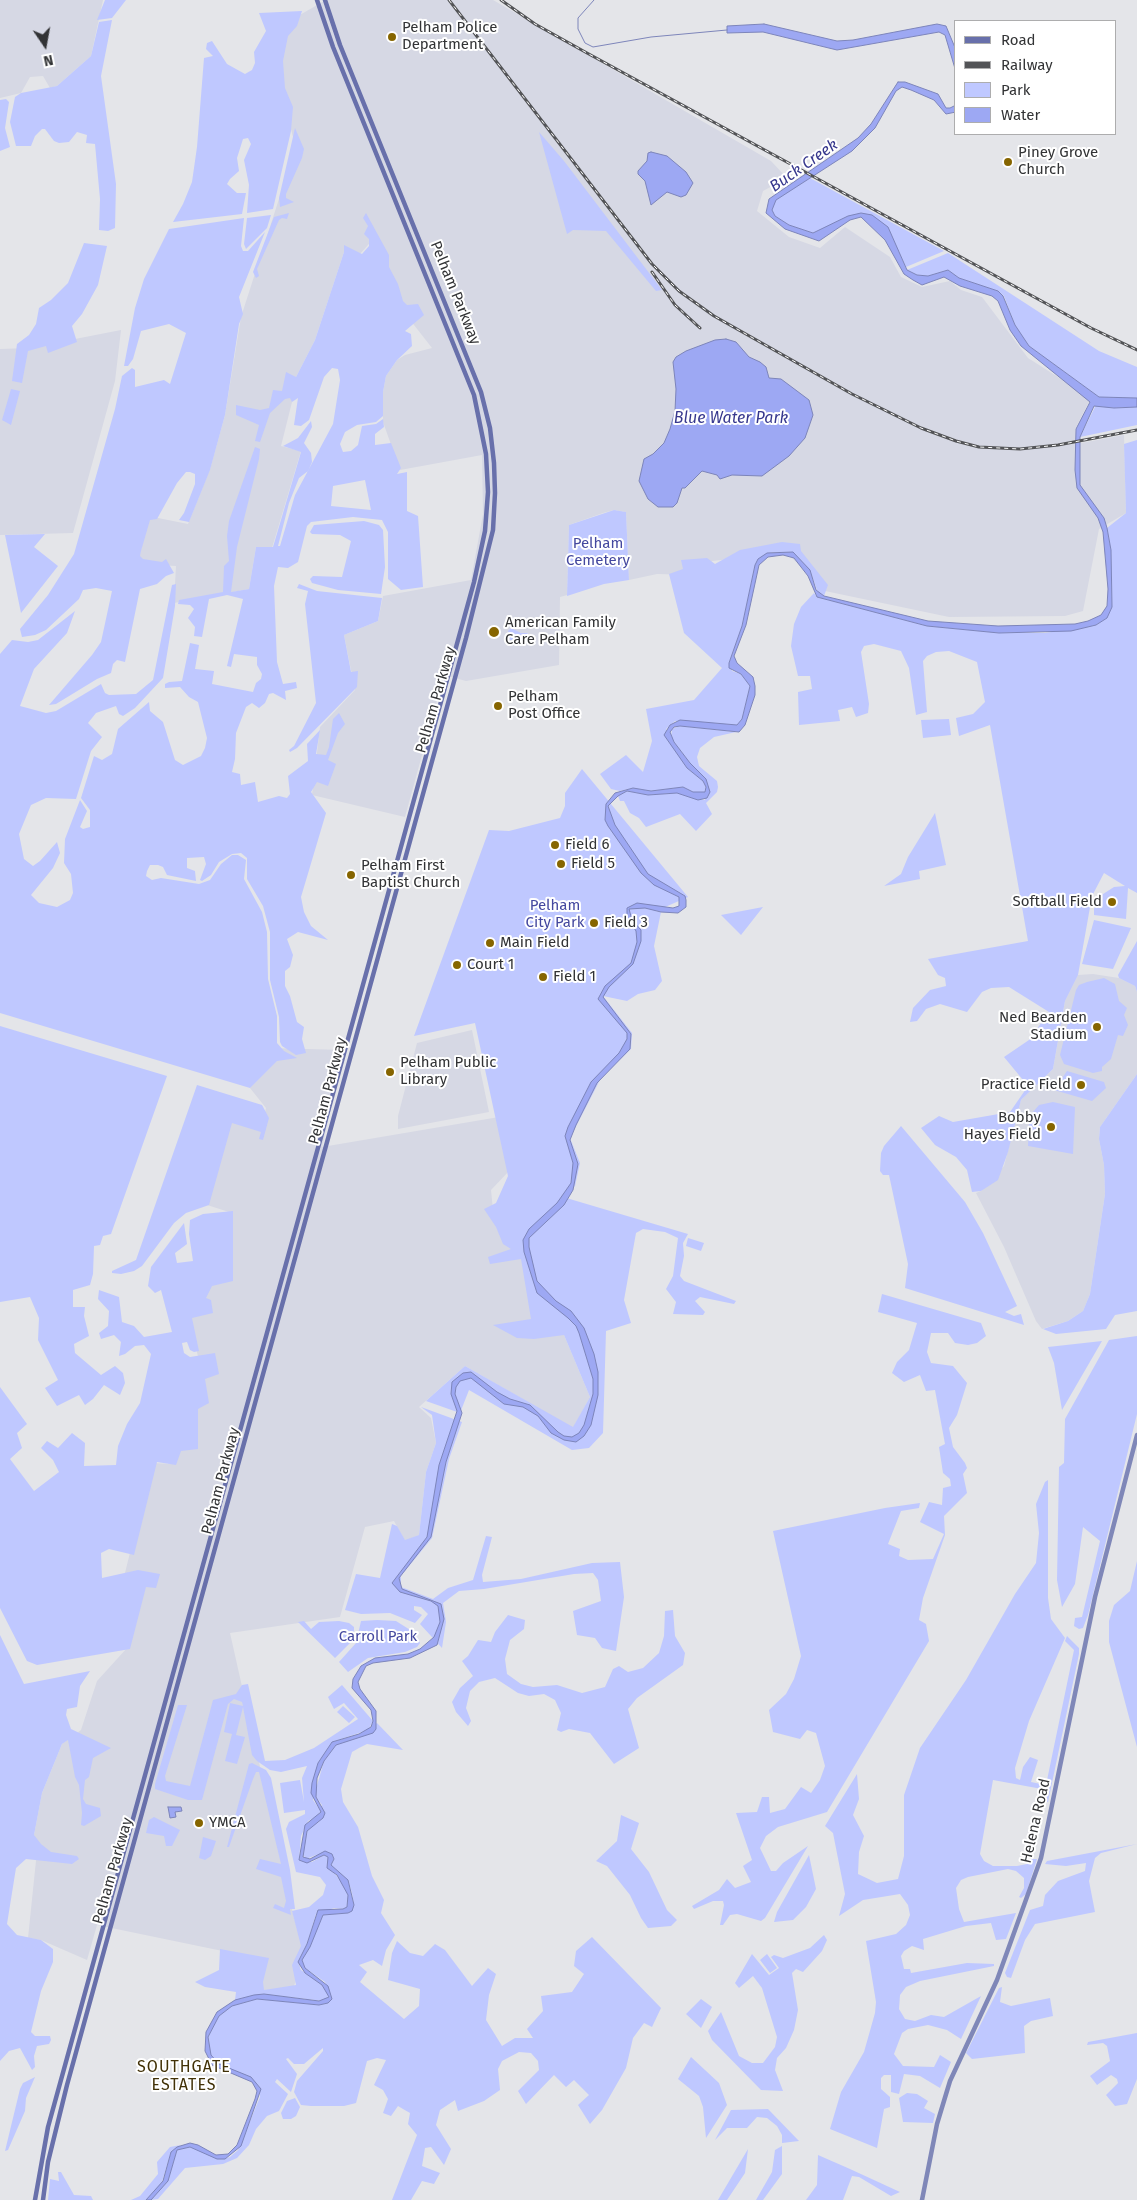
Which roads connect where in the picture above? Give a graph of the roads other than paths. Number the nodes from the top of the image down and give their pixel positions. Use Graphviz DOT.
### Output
graph roads {
  1 [pos="325,1"];
  2 [pos="318,2"];
  3 [pos="344,75"];
  4 [pos="352,75"];
  5 [pos="369,114"];
  6 [pos="361,116"];
  7 [pos="397,186"];
  8 [pos="391,189"];
  9 [pos="432,268"];
  10 [pos="424,270"];
  11 [pos="448,308"];
  12 [pos="441,311"];
  13 [pos="462,342"];
  14 [pos="455,344"];
  15 [pos="467,376"];
  16 [pos="475,376"];
  17 [pos="492,440"];
  18 [pos="484,441"];
  19 [pos="493,530"];
  20 [pos="485,531"];
  21 [pos="474,582"];
  22 [pos="481,584"];
  23 [pos="454,654"];
  24 [pos="461,657"];
  25 [pos="447,681"];
  26 [pos="454,683"];
  27 [pos="434,726"];
  28 [pos="441,727"];
  29 [pos="410,812"];
  30 [pos="417,814"];
  31 [pos="398,854"];
  32 [pos="406,854"];
  33 [pos="388,893"];
  34 [pos="395,895"];
  35 [pos="370,957"];
  36 [pos="378,959"];
  37 [pos="355,1013"];
  38 [pos="361,1018"];
  39 [pos="344,1050"];
  40 [pos="352,1050"];
  41 [pos="319,1143"];
  42 [pos="327,1143"];
  43 [pos="311,1200"];
  44 [pos="302,1206"];
  45 [pos="295,1229"];
  46 [pos="302,1231"];
  47 [pos="285,1267"];
  48 [pos="292,1269"];
  49 [pos="274,1305"];
  50 [pos="282,1307"];
  51 [pos="246,1406"];
  52 [pos="254,1406"];
  53 [pos="1137,1435"];
  54 [pos="236,1444"];
  55 [pos="243,1446"];
  56 [pos="215,1519"];
  57 [pos="222,1521"];
  58 [pos="210,1538"];
  59 [pos="217,1540"];
  60 [pos="189,1612"];
  61 [pos="197,1614"];
  62 [pos="178,1652"];
  63 [pos="186,1654"];
  64 [pos="166,1696"];
  65 [pos="174,1698"];
  66 [pos="140,1793"];
  67 [pos="148,1793"];
  68 [pos="123,1854"];
  69 [pos="130,1857"];
  70 [pos="111,1895"];
  71 [pos="119,1897"];
  72 [pos="106,1916"];
  73 [pos="113,1919"];
  74 [pos="84,1995"];
  75 [pos="91,1997"];
  76 [pos="35,2200"];
  77 [pos="43,2200"];
  78 [pos="922,2200"];
  1 -- 2 [label="main road"];
  1 -- 4 [label="main road, Pelham Parkway"];
  2 -- 3 [label="main road, Pelham Parkway"];
  3 -- 4 [label="main road"];
  3 -- 6 [label="main road, Pelham Parkway"];
  4 -- 5 [label="main road, Pelham Parkway"];
  5 -- 6 [label="main road"];
  5 -- 7 [label="main road, Pelham Parkway"];
  6 -- 8 [label="main road, Pelham Parkway"];
  7 -- 8 [label="main road"];
  7 -- 9 [label="main road, Pelham Parkway"];
  8 -- 10 [label="main road, Pelham Parkway"];
  9 -- 10 [label="main road"];
  9 -- 11 [label="main road, Pelham Parkway"];
  10 -- 12 [label="main road, Pelham Parkway"];
  11 -- 12 [label="main road"];
  11 -- 13 [label="main road, Pelham Parkway"];
  12 -- 14 [label="main road, Pelham Parkway"];
  13 -- 14 [label="main road"];
  13 -- 16 [label="main road, Pelham Parkway"];
  14 -- 15 [label="main road, Pelham Parkway"];
  15 -- 16 [label="main road"];
  15 -- 18 [label="main road, Pelham Parkway"];
  16 -- 17 [label="main road, Pelham Parkway"];
  17 -- 18 [label="main road"];
  17 -- 19 [label="main road, Pelham Parkway"];
  18 -- 20 [label="main road, Pelham Parkway"];
  19 -- 20 [label="main road"];
  19 -- 22 [label="main road, Pelham Parkway"];
  20 -- 21 [label="main road, Pelham Parkway"];
  21 -- 22 [label="main road"];
  21 -- 23 [label="main road, Pelham Parkway"];
  22 -- 24 [label="main road, Pelham Parkway"];
  23 -- 24 [label="main road"];
  23 -- 25 [label="main road, Pelham Parkway"];
  24 -- 26 [label="main road, Pelham Parkway"];
  25 -- 26 [label="main road"];
  25 -- 27 [label="main road, Pelham Parkway"];
  26 -- 28 [label="main road, Pelham Parkway"];
  27 -- 28 [label="main road"];
  27 -- 29 [label="main road, Pelham Parkway"];
  28 -- 30 [label="main road, Pelham Parkway"];
  29 -- 30 [label="main road"];
  29 -- 31 [label="main road, Pelham Parkway"];
  30 -- 32 [label="main road, Pelham Parkway"];
  31 -- 32 [label="main road"];
  31 -- 33 [label="main road, Pelham Parkway"];
  32 -- 34 [label="main road, Pelham Parkway"];
  33 -- 34 [label="main road"];
  33 -- 35 [label="main road, Pelham Parkway"];
  34 -- 36 [label="main road, Pelham Parkway"];
  35 -- 36 [label="main road"];
  35 -- 37 [label="main road, Pelham Parkway"];
  36 -- 38 [label="main road, Pelham Parkway"];
  37 -- 38 [label="main road"];
  37 -- 39 [label="main road, Pelham Parkway"];
  38 -- 40 [label="main road, Pelham Parkway"];
  39 -- 40 [label="main road"];
  39 -- 41 [label="main road, Pelham Parkway"];
  40 -- 42 [label="main road, Pelham Parkway"];
  41 -- 42 [label="main road"];
  41 -- 44 [label="main road, Pelham Parkway"];
  42 -- 43 [label="main road, Pelham Parkway"];
  43 -- 44 [label="main road"];
  43 -- 46 [label="main road, Pelham Parkway"];
  44 -- 45 [label="main road, Pelham Parkway"];
  45 -- 46 [label="main road"];
  45 -- 47 [label="main road, Pelham Parkway"];
  46 -- 48 [label="main road, Pelham Parkway"];
  47 -- 48 [label="main road"];
  47 -- 49 [label="main road, Pelham Parkway"];
  48 -- 50 [label="main road, Pelham Parkway"];
  49 -- 50 [label="main road"];
  49 -- 51 [label="main road, Pelham Parkway"];
  50 -- 52 [label="main road, Pelham Parkway"];
  51 -- 52 [label="main road"];
  51 -- 54 [label="main road, Pelham Parkway"];
  52 -- 55 [label="main road, Pelham Parkway"];
  53 -- 78 [label="main road, Helena Road"];
  54 -- 55 [label="main road"];
  54 -- 56 [label="main road, Pelham Parkway"];
  55 -- 57 [label="main road, Pelham Parkway"];
  56 -- 57 [label="main road"];
  56 -- 58 [label="main road, Pelham Parkway"];
  57 -- 59 [label="main road, Pelham Parkway"];
  58 -- 59 [label="main road"];
  58 -- 60 [label="main road, Pelham Parkway"];
  59 -- 61 [label="main road, Pelham Parkway"];
  60 -- 61 [label="main road"];
  60 -- 62 [label="main road, Pelham Parkway"];
  61 -- 63 [label="main road, Pelham Parkway"];
  62 -- 63 [label="main road"];
  62 -- 64 [label="main road, Pelham Parkway"];
  63 -- 65 [label="main road, Pelham Parkway"];
  64 -- 65 [label="main road"];
  64 -- 66 [label="main road, Pelham Parkway"];
  65 -- 67 [label="main road, Pelham Parkway"];
  66 -- 67 [label="main road"];
  66 -- 68 [label="main road, Pelham Parkway"];
  67 -- 69 [label="main road, Pelham Parkway"];
  68 -- 69 [label="main road"];
  68 -- 70 [label="main road, Pelham Parkway"];
  69 -- 71 [label="main road, Pelham Parkway"];
  70 -- 71 [label="main road"];
  70 -- 72 [label="main road, Pelham Parkway"];
  71 -- 73 [label="main road, Pelham Parkway"];
  72 -- 73 [label="main road"];
  72 -- 74 [label="main road, Pelham Parkway"];
  73 -- 75 [label="main road, Pelham Parkway"];
  74 -- 75 [label="main road"];
  74 -- 76 [label="main road, Pelham Parkway"];
  75 -- 77 [label="main road, Pelham Parkway"];
}
